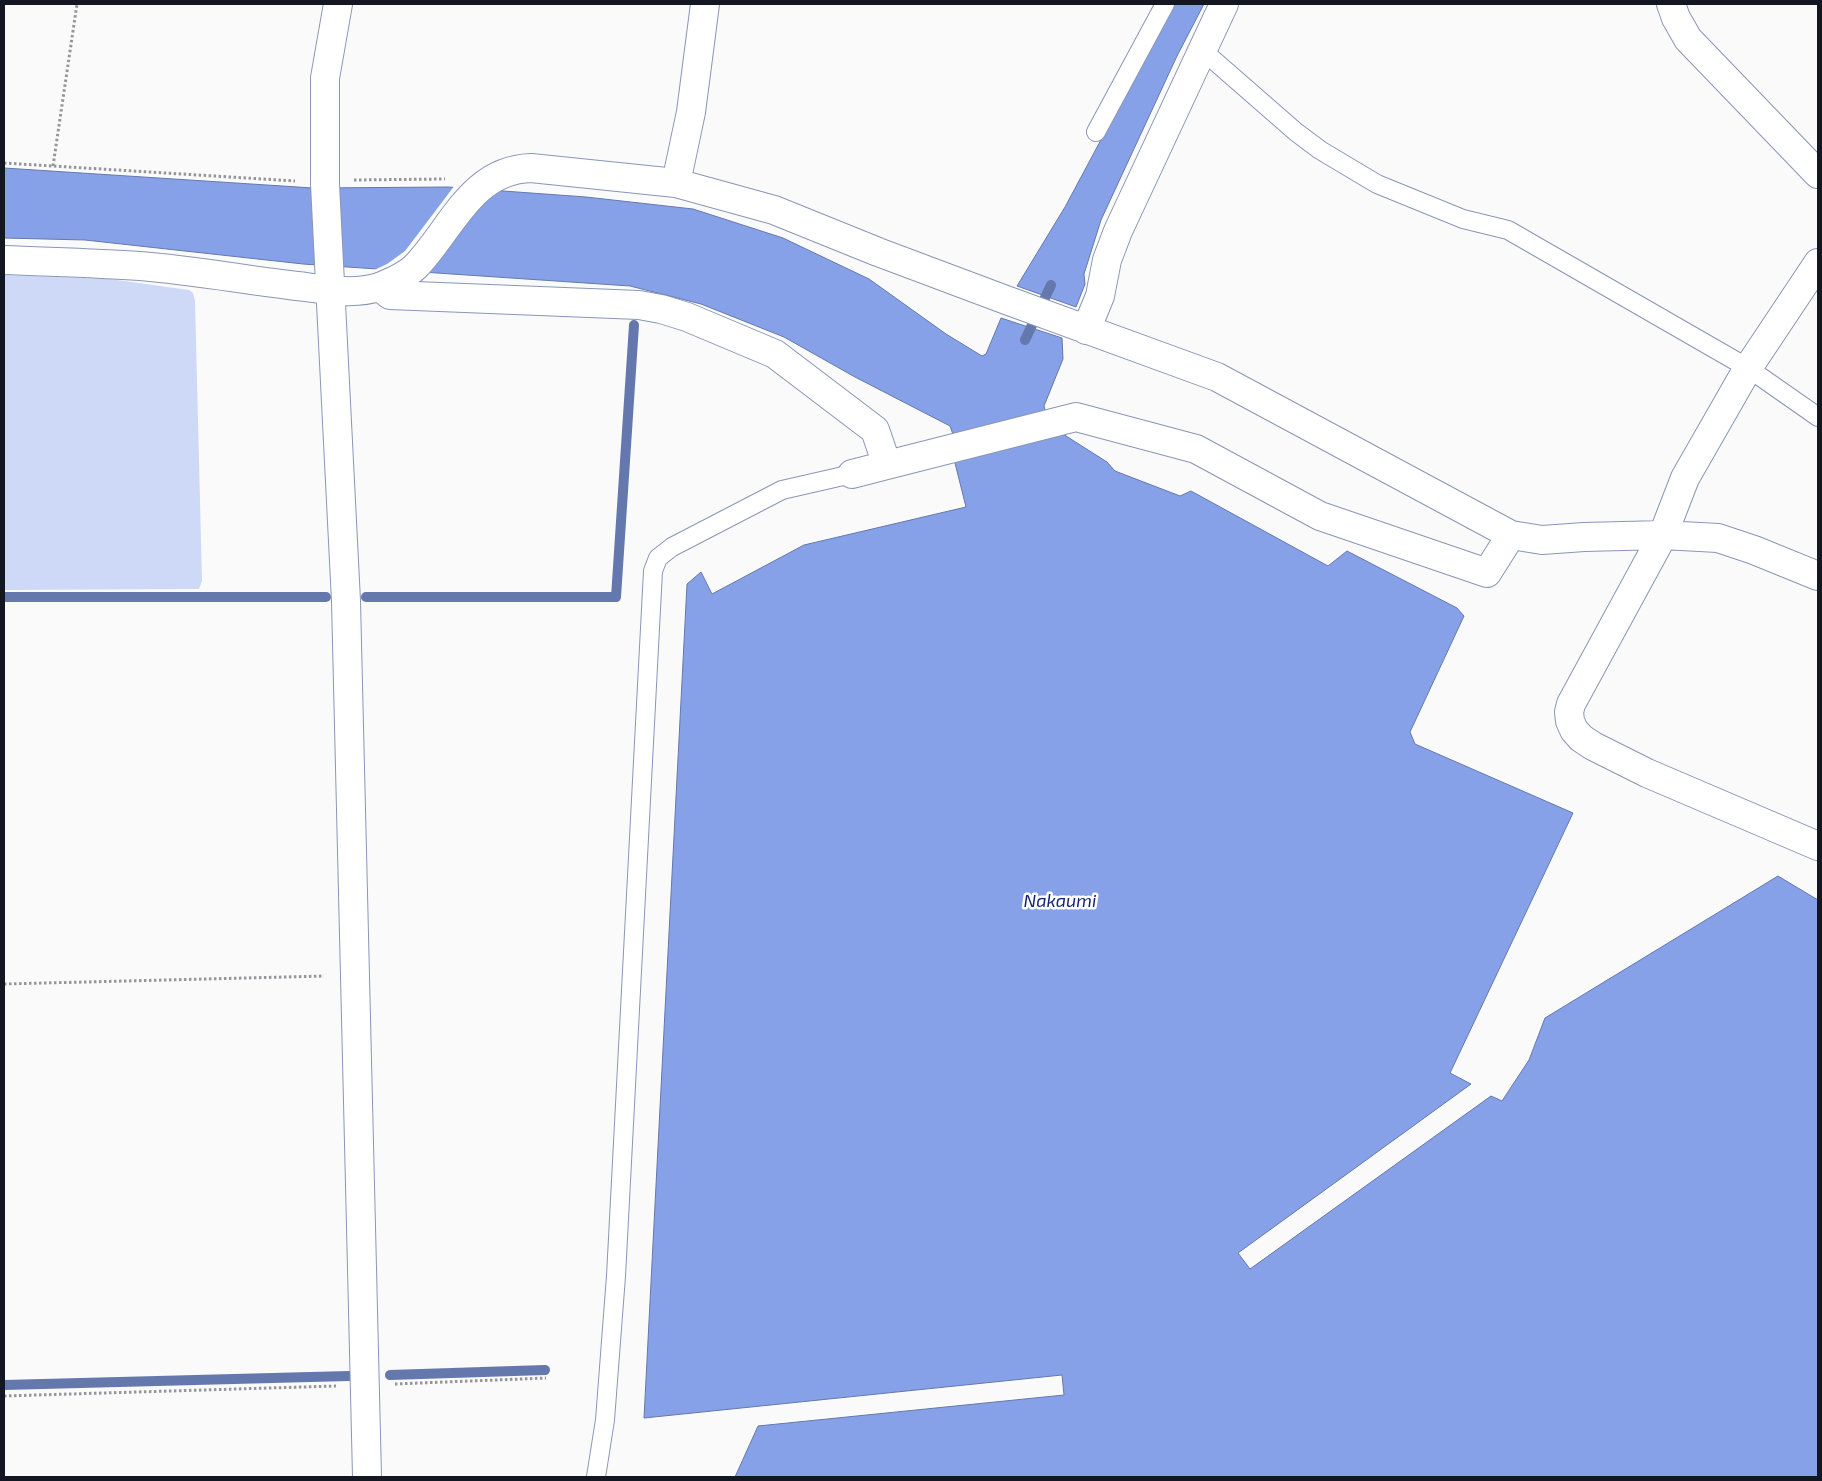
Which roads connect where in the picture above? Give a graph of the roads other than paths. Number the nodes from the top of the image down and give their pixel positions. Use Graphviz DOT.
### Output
graph roads {
  1 [pos="338,4"];
  2 [pos="705,4"];
  3 [pos="1165,4"];
  4 [pos="1224,4"];
  5 [pos="1672,4"];
  6 [pos="1202,50"];
  7 [pos="1096,132"];
  8 [pos="1818,174"];
  9 [pos="676,183"];
  10 [pos="4,260"];
  11 [pos="1818,263"];
  12 [pos="330,281"];
  13 [pos="388,283"];
  14 [pos="1079,327"];
  15 [pos="1748,368"];
  16 [pos="1818,417"];
  17 [pos="887,465"];
  18 [pos="852,474"];
  19 [pos="1511,535"];
  20 [pos="1663,535"];
  21 [pos="1818,576"];
  22 [pos="1818,846"];
  23 [pos="367,1477"];
  24 [pos="596,1477"];
  1 -- 12 [label="street"];
  2 -- 9 [label="street"];
  3 -- 7 [label="lane"];
  4 -- 6 [label="street"];
  5 -- 8 [label="street"];
  6 -- 14 [label="street"];
  6 -- 15 [label="lane"];
  9 -- 13 [label="street"];
  9 -- 14 [label="street"];
  10 -- 12 [label="street"];
  11 -- 15 [label="street"];
  12 -- 13 [label="street"];
  12 -- 23 [label="street"];
  13 -- 17 [label="street"];
  14 -- 19 [label="street"];
  15 -- 16 [label="lane"];
  15 -- 20 [label="street"];
  17 -- 18 [label="street"];
  17 -- 19 [label="street"];
  18 -- 24 [label="lane"];
  19 -- 20 [label="street"];
  20 -- 21 [label="street"];
  20 -- 22 [label="street"];
}
